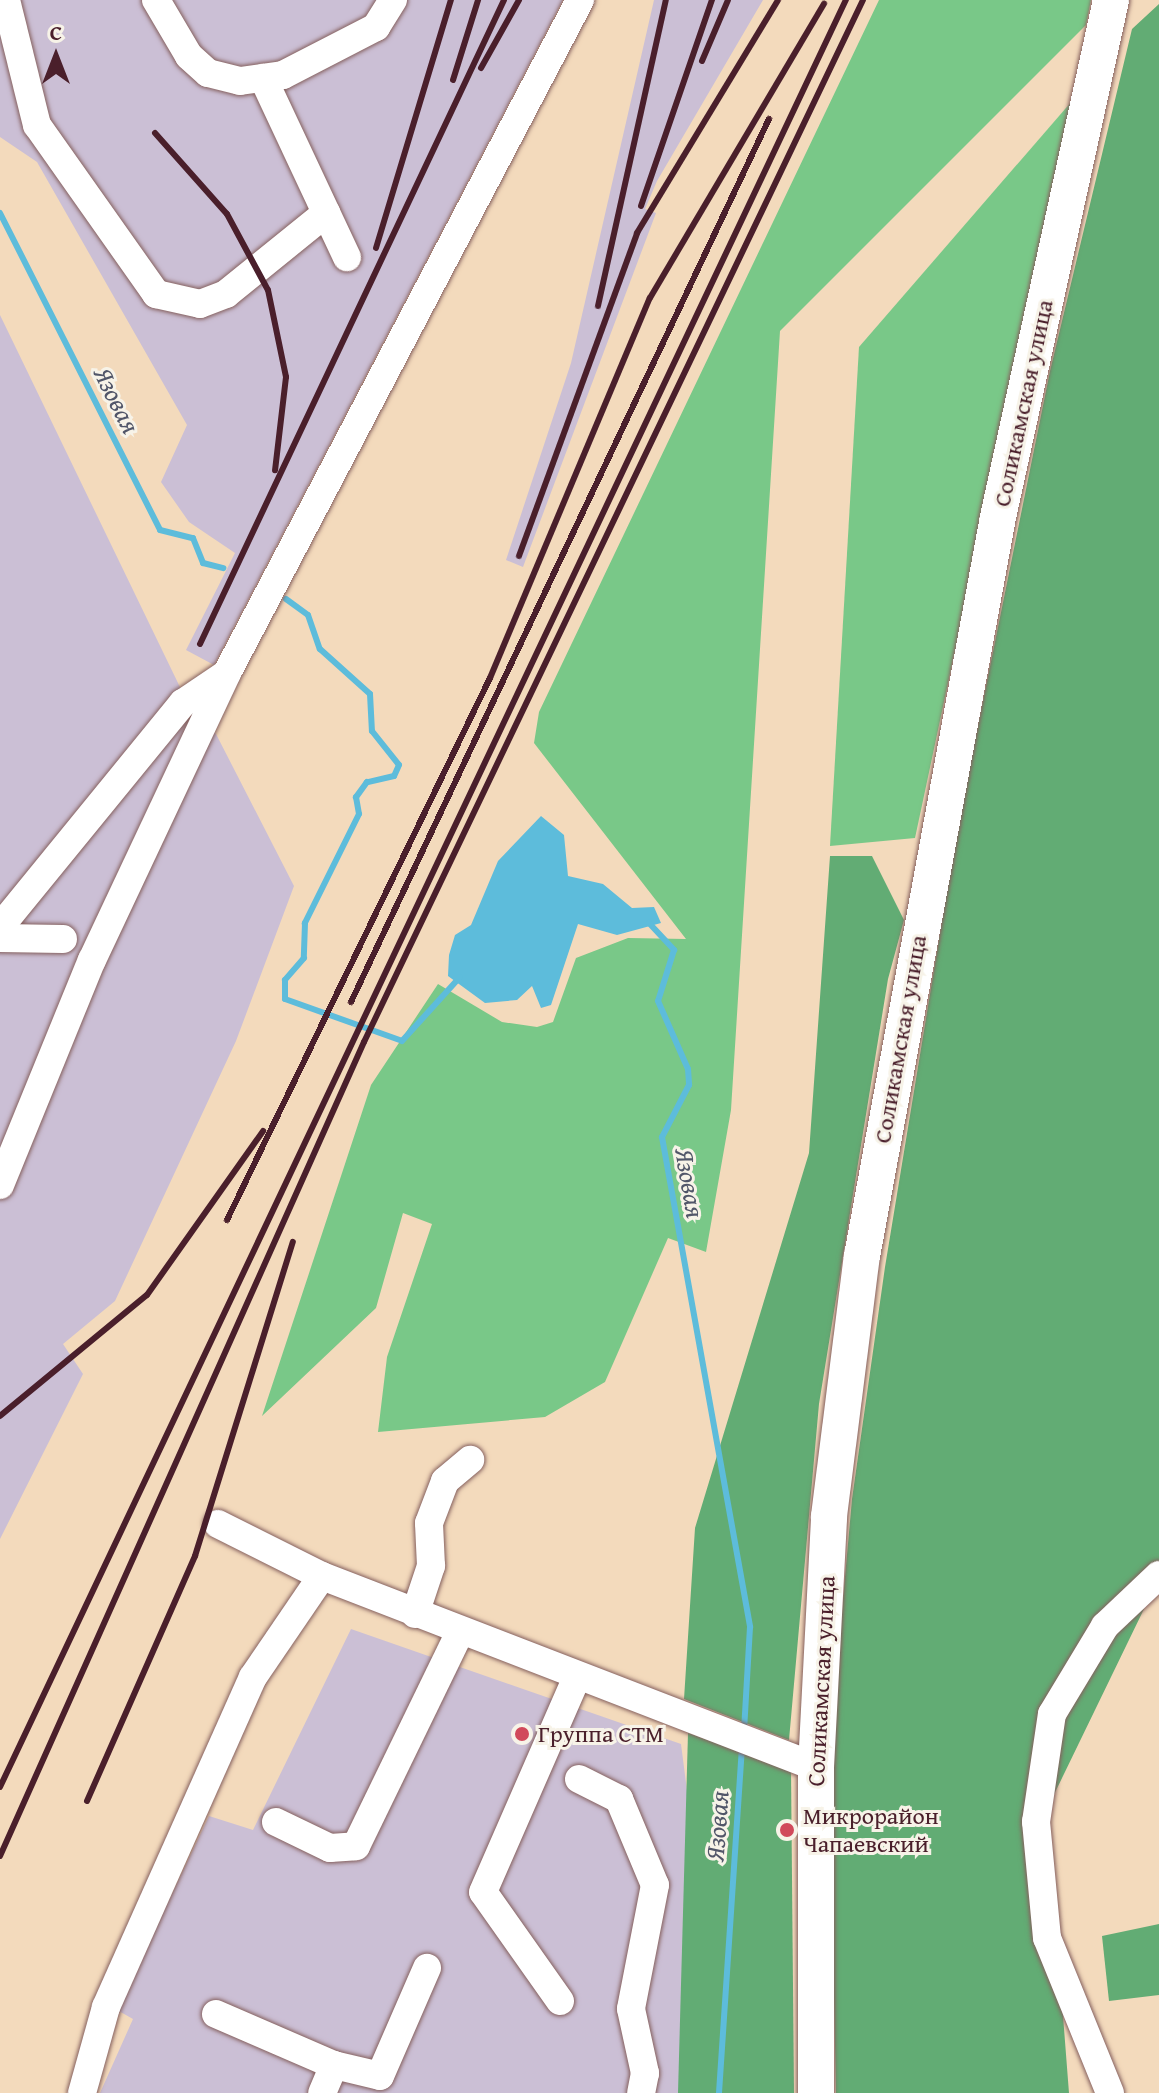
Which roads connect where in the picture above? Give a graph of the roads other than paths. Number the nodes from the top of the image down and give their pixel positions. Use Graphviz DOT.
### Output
graph roads {
  1 [pos="6,0"];
  2 [pos="156,0"];
  3 [pos="393,0"];
  4 [pos="580,0"];
  5 [pos="1111,0"];
  6 [pos="263,78"];
  7 [pos="326,213"];
  8 [pos="347,257"];
  9 [pos="227,673"];
  10 [pos="0,927"];
  11 [pos="0,938"];
  12 [pos="63,939"];
  13 [pos="0,1185"];
  14 [pos="470,1460"];
  15 [pos="218,1524"];
  16 [pos="1159,1575"];
  17 [pos="322,1576"];
  18 [pos="415,1614"];
  19 [pos="460,1632"];
  20 [pos="576,1679"];
  21 [pos="816,1767"];
  22 [pos="579,1779"];
  23 [pos="276,1822"];
  24 [pos="427,1968"];
  25 [pos="560,2001"];
  26 [pos="216,2014"];
  27 [pos="334,2065"];
  28 [pos="82,2093"];
  29 [pos="322,2093"];
  30 [pos="641,2093"];
  31 [pos="816,2093"];
  32 [pos="1110,2093"];
  1 -- 7 [label="street"];
  2 -- 6 [label="street"];
  3 -- 6 [label="street"];
  4 -- 9 [label="street"];
  5 -- 21 [label="main road, Соликамская улица"];
  6 -- 7 [label="street"];
  7 -- 8 [label="street"];
  9 -- 10 [label="street"];
  9 -- 13 [label="street"];
  11 -- 12 [label="street"];
  14 -- 18 [label="street"];
  15 -- 17 [label="street"];
  16 -- 32 [label="street"];
  17 -- 18 [label="street"];
  17 -- 28 [label="street"];
  18 -- 19 [label="street"];
  19 -- 20 [label="street"];
  19 -- 23 [label="street"];
  20 -- 21 [label="street"];
  20 -- 25 [label="street"];
  21 -- 31 [label="main road, Соликамская улица"];
  22 -- 30 [label="street"];
  24 -- 27 [label="street"];
  26 -- 27 [label="street"];
  27 -- 29 [label="street"];
}
